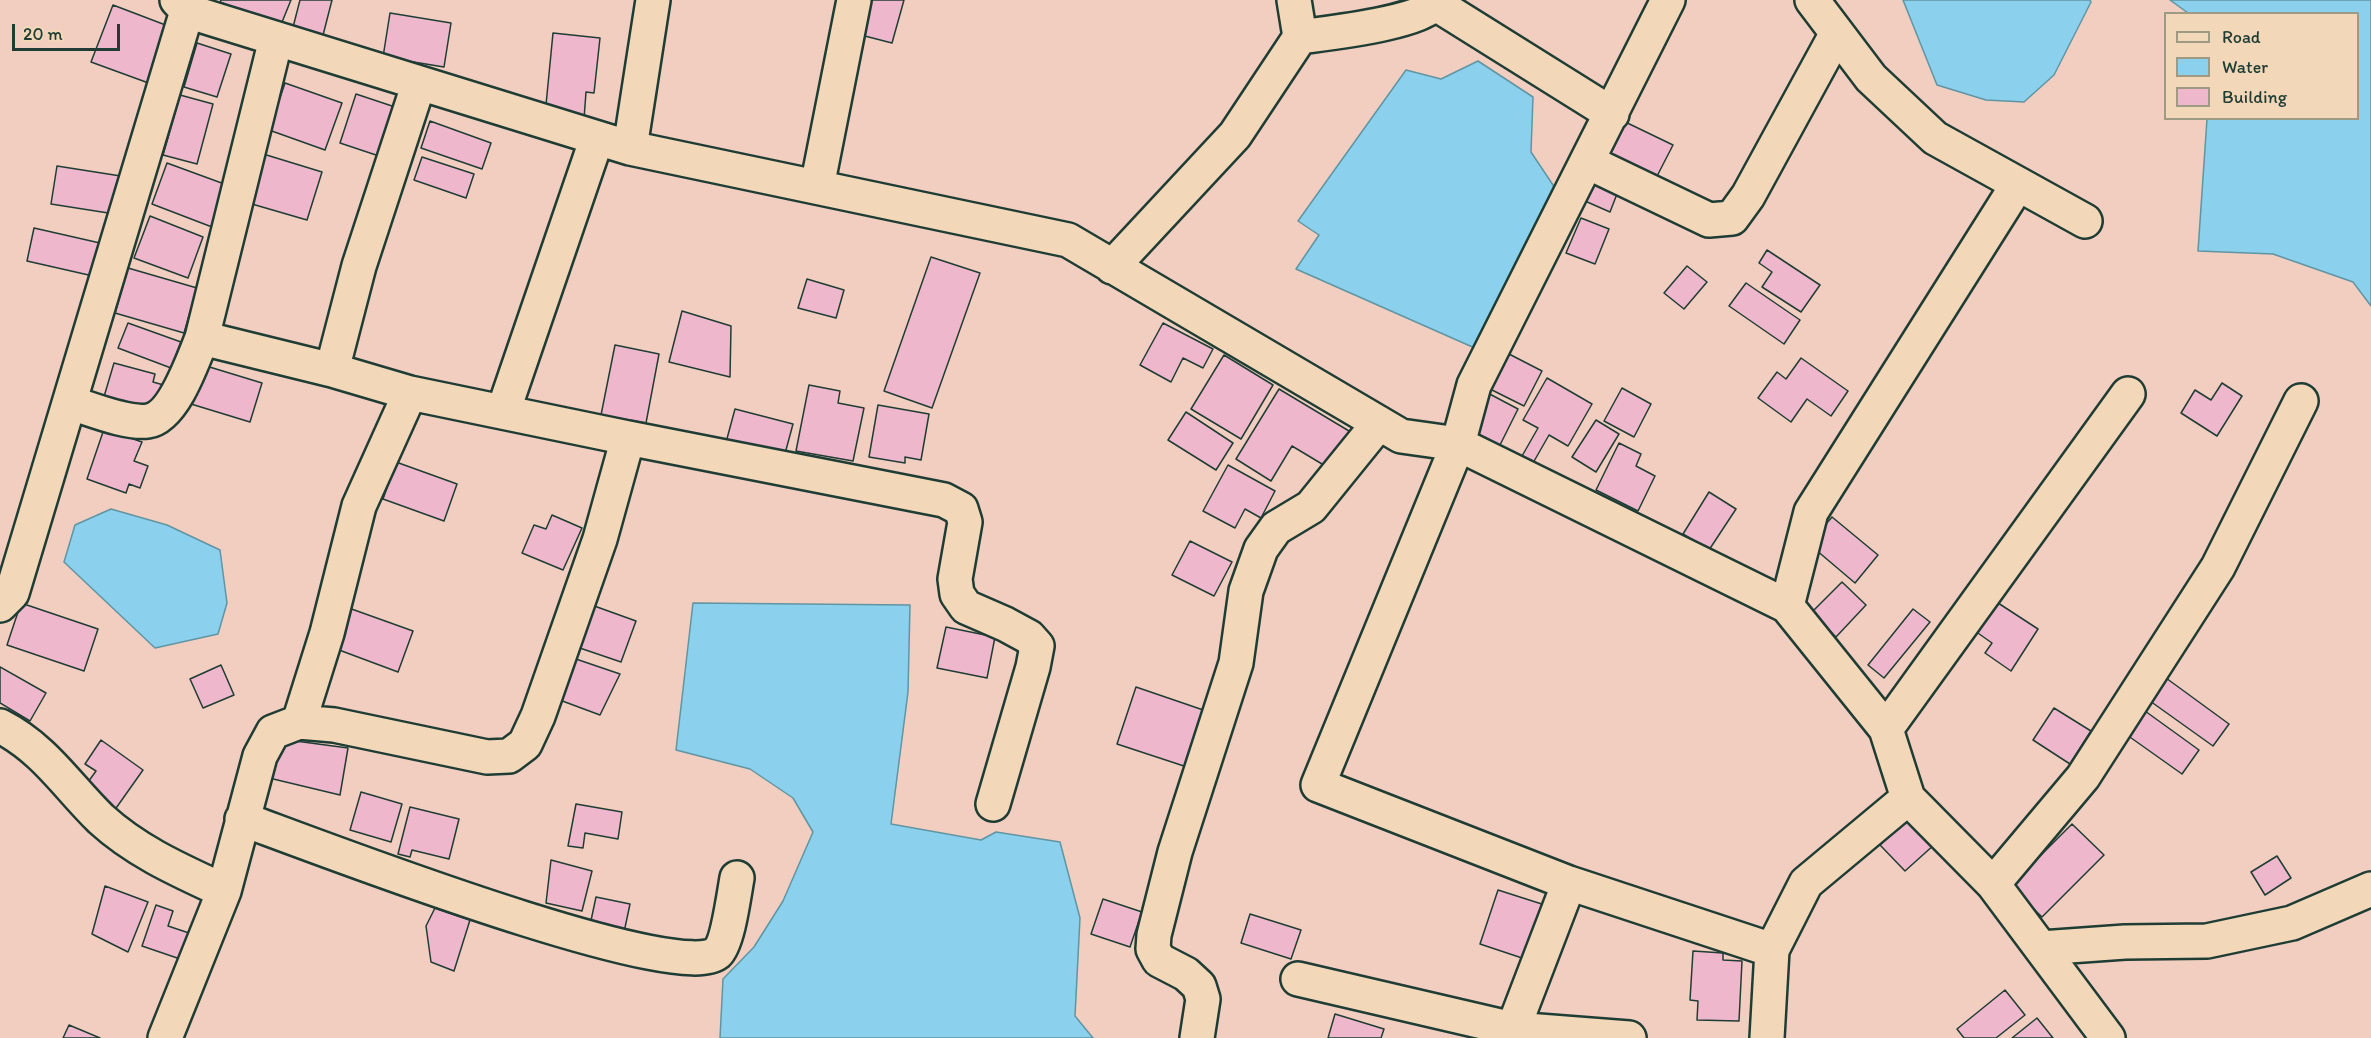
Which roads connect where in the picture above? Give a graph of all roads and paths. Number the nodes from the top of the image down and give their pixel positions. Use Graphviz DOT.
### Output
graph roads {
  1 [pos="653,0"];
  2 [pos="854,0"];
  3 [pos="1294,0"];
  4 [pos="1668,0"];
  5 [pos="1812,0"];
  6 [pos="1437,2"];
  7 [pos="182,6"];
  8 [pos="1837,33"];
  9 [pos="1300,37"];
  10 [pos="276,39"];
  11 [pos="418,83"];
  12 [pos="1612,114"];
  13 [pos="597,138"];
  14 [pos="630,148"];
  15 [pos="1588,162"];
  16 [pos="2018,184"];
  17 [pos="816,188"];
  18 [pos="2085,221"];
  19 [pos="1113,267"];
  20 [pos="202,338"];
  21 [pos="332,369"];
  22 [pos="410,393"];
  23 [pos="2128,394"];
  24 [pos="2301,401"];
  25 [pos="71,403"];
  26 [pos="503,412"];
  27 [pos="1379,423"];
  28 [pos="628,438"];
  29 [pos="1458,444"];
  30 [pos="0,605"];
  31 [pos="1787,606"];
  32 [pos="299,722"];
  33 [pos="0,726"];
  34 [pos="1886,729"];
  35 [pos="1908,798"];
  36 [pos="993,804"];
  37 [pos="242,819"];
  38 [pos="737,878"];
  39 [pos="1569,883"];
  40 [pos="1993,884"];
  41 [pos="2371,889"];
  42 [pos="224,891"];
  43 [pos="2041,948"];
  44 [pos="1772,950"];
  45 [pos="1298,979"];
  46 [pos="1512,1034"];
  47 [pos="165,1038"];
  48 [pos="1197,1038"];
  49 [pos="1629,1038"];
  50 [pos="1767,1038"];
  51 [pos="2108,1038"];
  1 -- 14 [label="street"];
  2 -- 17 [label="street"];
  3 -- 9 [label="street"];
  4 -- 12 [label="street"];
  5 -- 8 [label="street"];
  6 -- 9 [label="street"];
  6 -- 12 [label="street"];
  7 -- 10 [label="street"];
  7 -- 25 [label="street"];
  8 -- 15 [label="street"];
  8 -- 16 [label="street"];
  9 -- 19 [label="street"];
  10 -- 11 [label="street"];
  10 -- 20 [label="street"];
  11 -- 13 [label="street"];
  11 -- 21 [label="street"];
  12 -- 15 [label="street"];
  13 -- 14 [label="street"];
  13 -- 26 [label="street"];
  14 -- 17 [label="street"];
  15 -- 29 [label="street"];
  16 -- 18 [label="street"];
  16 -- 31 [label="street"];
  17 -- 19 [label="street"];
  19 -- 27 [label="street"];
  20 -- 21 [label="street"];
  20 -- 25 [label="street"];
  21 -- 22 [label="street"];
  22 -- 26 [label="street"];
  22 -- 32 [label="street"];
  23 -- 34 [label="street"];
  24 -- 40 [label="street"];
  25 -- 30 [label="street"];
  26 -- 28 [label="street"];
  27 -- 29 [label="street"];
  27 -- 48 [label="street"];
  28 -- 32 [label="street"];
  28 -- 36 [label="street"];
  29 -- 31 [label="street"];
  29 -- 39 [label="street"];
  31 -- 34 [label="street"];
  32 -- 37 [label="street"];
  33 -- 42 [label="street"];
  34 -- 35 [label="street"];
  35 -- 40 [label="street"];
  35 -- 44 [label="street"];
  37 -- 38 [label="street"];
  37 -- 42 [label="street"];
  39 -- 44 [label="street"];
  39 -- 46 [label="street"];
  40 -- 43 [label="street"];
  41 -- 43 [label="street"];
  42 -- 47 [label="street"];
  43 -- 51 [label="street"];
  44 -- 50 [label="street"];
  45 -- 46 [label="street"];
  46 -- 49 [label="street"];
}
